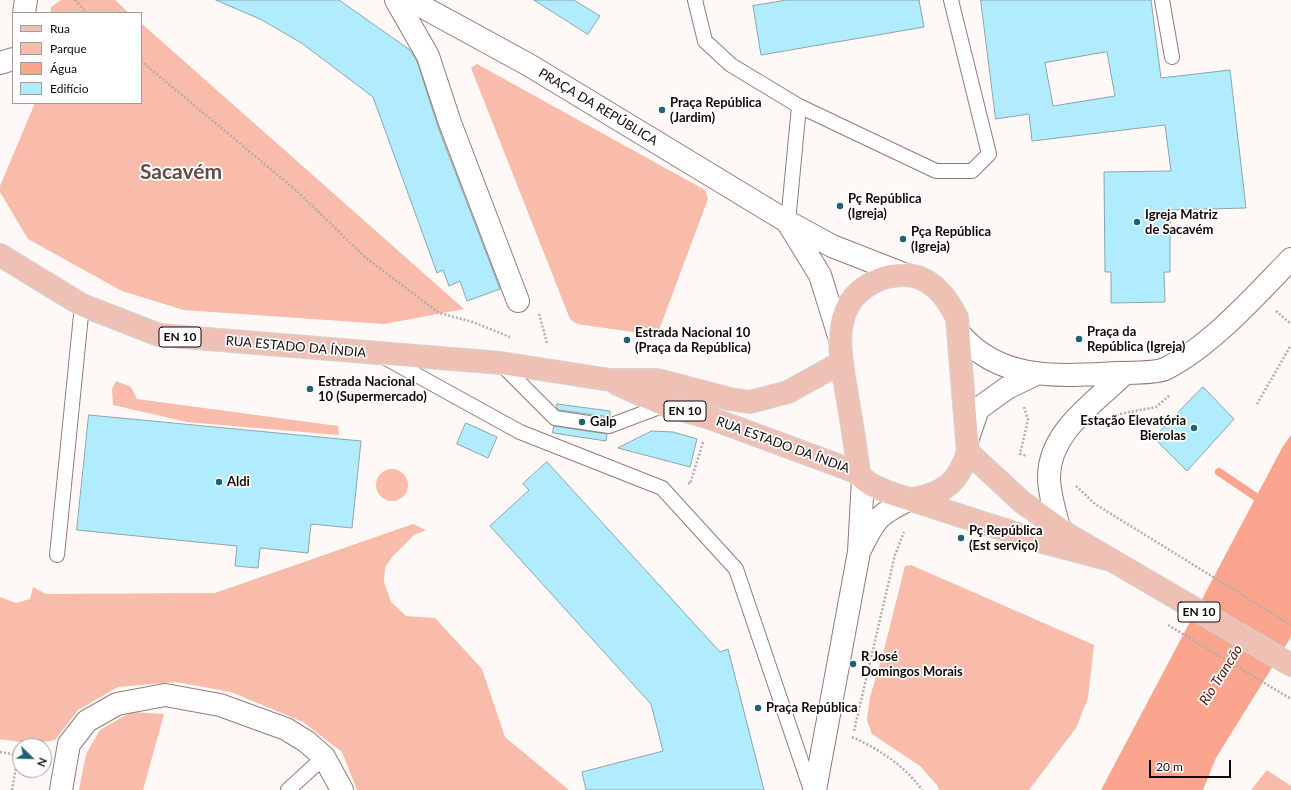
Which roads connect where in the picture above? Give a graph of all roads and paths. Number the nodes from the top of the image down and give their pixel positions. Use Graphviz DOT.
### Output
graph roads {
  1 [pos="26,0"];
  2 [pos="75,0"];
  3 [pos="396,0"];
  4 [pos="405,0"];
  5 [pos="695,0"];
  6 [pos="951,0"];
  7 [pos="1162,0"];
  8 [pos="24,12"];
  9 [pos="86,12"];
  10 [pos="1172,58"];
  11 [pos="12,59"];
  12 [pos="142,62"];
  13 [pos="0,63"];
  14 [pos="799,106"];
  15 [pos="788,222"];
  16 [pos="0,255"];
  17 [pos="1291,259"];
  18 [pos="906,275"];
  19 [pos="518,301"];
  20 [pos="82,305"];
  21 [pos="958,326"];
  22 [pos="840,336"];
  23 [pos="514,339"];
  24 [pos="1291,344"];
  25 [pos="380,354"];
  26 [pos="842,362"];
  27 [pos="500,363"];
  28 [pos="1126,373"];
  29 [pos="1036,374"];
  30 [pos="610,380"];
  31 [pos="1173,392"];
  32 [pos="1022,401"];
  33 [pos="1257,404"];
  34 [pos="665,405"];
  35 [pos="1114,414"];
  36 [pos="710,418"];
  37 [pos="968,445"];
  38 [pos="1032,457"];
  39 [pos="861,476"];
  40 [pos="1075,481"];
  41 [pos="683,482"];
  42 [pos="912,499"];
  43 [pos="1059,528"];
  44 [pos="905,530"];
  45 [pos="859,552"];
  46 [pos="57,555"];
  47 [pos="1107,559"];
  48 [pos="1161,621"];
  49 [pos="1291,625"];
  50 [pos="1291,665"];
  51 [pos="1291,699"];
  52 [pos="0,752"];
  53 [pos="324,757"];
  54 [pos="12,790"];
  55 [pos="61,790"];
  56 [pos="288,790"];
  57 [pos="342,790"];
  58 [pos="812,790"];
  59 [pos="815,790"];
  60 [pos="922,790"];
  1 -- 8 [label="street"];
  2 -- 9 [label="path"];
  3 -- 19 [label="street"];
  4 -- 15 [label="street, PRAÇA DA REPÚBLICA"];
  5 -- 14 [label="lane"];
  6 -- 14 [label="lane"];
  7 -- 10 [label="lane"];
  11 -- 13 [label="street"];
  12 -- 23 [label="path"];
  14 -- 15 [label="lane"];
  15 -- 18 [label="street, PRAÇA DA REPÚBLICA"];
  15 -- 22 [label="street, PRAÇA DA REPÚBLICA"];
  16 -- 20 [label="main road, RUA ESTADO DA ÍNDIA / EN 10"];
  17 -- 28 [label="street"];
  18 -- 21 [label="main road, PRAÇA DA REPÚBLICA"];
  18 -- 22 [label="main road, PRAÇA DA REPÚBLICA"];
  20 -- 25 [label="main road, RUA ESTADO DA ÍNDIA / EN 10"];
  20 -- 46 [label="lane"];
  21 -- 29 [label="street"];
  21 -- 37 [label="main road"];
  22 -- 26 [label="main road, PRAÇA DA REPÚBLICA"];
  24 -- 33 [label="path"];
  25 -- 27 [label="main road, RUA ESTADO DA ÍNDIA / EN 10"];
  25 -- 58 [label="lane"];
  26 -- 30 [label="main road, RUA ESTADO DA ÍNDIA / EN 10"];
  26 -- 39 [label="main road, PRAÇA DA REPÚBLICA"];
  27 -- 30 [label="main road, RUA ESTADO DA ÍNDIA / EN 10"];
  27 -- 34 [label="lane"];
  28 -- 29 [label="street"];
  28 -- 43 [label="street"];
  29 -- 37 [label="street"];
  30 -- 34 [label="main road, RUA ESTADO DA ÍNDIA / EN 10"];
  31 -- 35 [label="path"];
  32 -- 38 [label="path"];
  34 -- 36 [label="main road, RUA ESTADO DA ÍNDIA / EN 10"];
  36 -- 39 [label="main road, RUA ESTADO DA ÍNDIA / EN 10"];
  36 -- 41 [label="path"];
  37 -- 42 [label="main road"];
  37 -- 43 [label="main road, EN 10"];
  39 -- 42 [label="main road, RUA ESTADO DA ÍNDIA / EN 10"];
  39 -- 45 [label="street"];
  40 -- 49 [label="path"];
  42 -- 45 [label="street"];
  42 -- 47 [label="main road, RUA ESTADO DA ÍNDIA / EN 10"];
  43 -- 47 [label="main road, EN 10"];
  44 -- 60 [label="path"];
  45 -- 59 [label="street"];
  47 -- 50 [label="main road, EN 10"];
  48 -- 51 [label="path"];
  52 -- 54 [label="path"];
  53 -- 55 [label="street"];
  53 -- 56 [label="lane"];
  53 -- 57 [label="street"];
}
